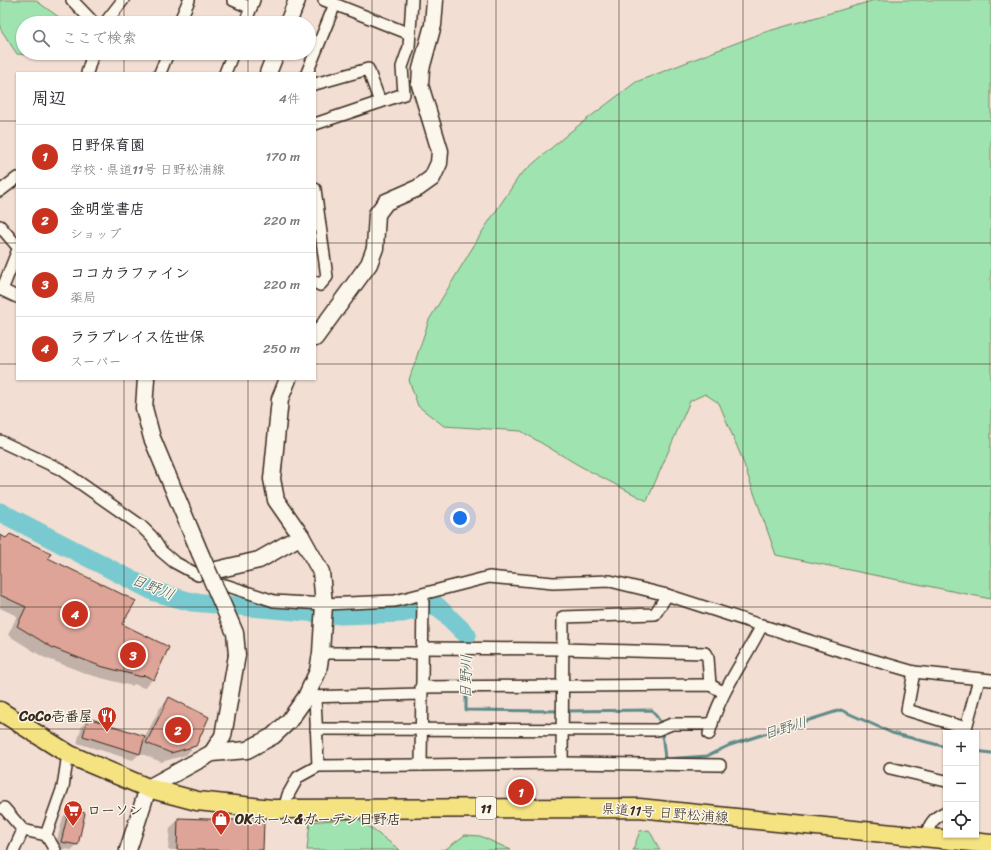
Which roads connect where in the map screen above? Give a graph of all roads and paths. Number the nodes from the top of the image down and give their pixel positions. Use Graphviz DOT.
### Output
graph roads {
  1 [pos="72,0"];
  2 [pos="123,0"];
  3 [pos="189,0"];
  4 [pos="233,0"];
  5 [pos="297,0"];
  6 [pos="412,0"];
  7 [pos="434,0"];
  8 [pos="330,2"];
  9 [pos="252,4"];
  10 [pos="87,16"];
  11 [pos="110,16"];
  12 [pos="182,16"];
  13 [pos="248,16"];
  14 [pos="291,16"];
  15 [pos="410,34"];
  16 [pos="316,45"];
  17 [pos="91,60"];
  18 [pos="165,60"];
  19 [pos="230,60"];
  20 [pos="273,60"];
  21 [pos="311,60"];
  22 [pos="87,72"];
  23 [pos="160,72"];
  24 [pos="225,72"];
  25 [pos="268,72"];
  26 [pos="307,72"];
  27 [pos="316,84"];
  28 [pos="380,102"];
  29 [pos="316,124"];
  30 [pos="16,179"];
  31 [pos="0,191"];
  32 [pos="316,202"];
  33 [pos="0,226"];
  34 [pos="319,243"];
  35 [pos="16,245"];
  36 [pos="16,254"];
  37 [pos="316,283"];
  38 [pos="1,289"];
  39 [pos="16,296"];
  40 [pos="316,337"];
  41 [pos="146,380"];
  42 [pos="288,380"];
  43 [pos="0,441"];
  44 [pos="301,536"];
  45 [pos="203,574"];
  46 [pos="225,586"];
  47 [pos="423,595"];
  48 [pos="667,595"];
  49 [pos="324,604"];
  50 [pos="762,625"];
  51 [pos="562,649"];
  52 [pos="422,650"];
  53 [pos="322,652"];
  54 [pos="914,672"];
  55 [pos="980,679"];
  56 [pos="991,680"];
  57 [pos="710,685"];
  58 [pos="562,688"];
  59 [pos="421,691"];
  60 [pos="723,692"];
  61 [pos="311,697"];
  62 [pos="0,711"];
  63 [pos="316,729"];
  64 [pos="421,729"];
  65 [pos="562,730"];
  66 [pos="965,730"];
  67 [pos="68,754"];
  68 [pos="212,754"];
  69 [pos="562,763"];
  70 [pos="421,765"];
  71 [pos="720,765"];
  72 [pos="318,766"];
  73 [pos="890,768"];
  74 [pos="943,780"];
  75 [pos="148,788"];
  76 [pos="4,808"];
  77 [pos="284,809"];
  78 [pos="943,814"];
  79 [pos="23,830"];
  80 [pos="46,835"];
  81 [pos="926,836"];
  82 [pos="991,844"];
  83 [pos="14,850"];
  84 [pos="55,850"];
  85 [pos="128,850"];
  1 -- 10 [label="street"];
  2 -- 11 [label="street"];
  3 -- 12 [label="street"];
  4 -- 9 [label="street"];
  5 -- 14 [label="street"];
  6 -- 15 [label="street"];
  7 -- 40 [label="street"];
  8 -- 15 [label="street"];
  8 -- 16 [label="street"];
  9 -- 13 [label="street"];
  15 -- 28 [label="street"];
  17 -- 22 [label="street"];
  18 -- 23 [label="street"];
  19 -- 24 [label="street"];
  20 -- 25 [label="street"];
  21 -- 26 [label="street"];
  27 -- 28 [label="street"];
  28 -- 29 [label="street"];
  30 -- 31 [label="street"];
  32 -- 34 [label="street"];
  33 -- 35 [label="street"];
  34 -- 37 [label="street"];
  36 -- 38 [label="street"];
  38 -- 39 [label="street"];
  41 -- 45 [label="street, bridge"];
  42 -- 44 [label="street"];
  43 -- 45 [label="street"];
  44 -- 45 [label="street"];
  44 -- 49 [label="street"];
  45 -- 68 [label="street, bridge"];
  46 -- 49 [label="street"];
  47 -- 48 [label="street"];
  47 -- 49 [label="street"];
  47 -- 52 [label="street"];
  48 -- 50 [label="street"];
  48 -- 51 [label="street"];
  49 -- 53 [label="street"];
  50 -- 54 [label="street"];
  50 -- 60 [label="street"];
  51 -- 52 [label="street"];
  51 -- 57 [label="street"];
  51 -- 58 [label="street"];
  52 -- 53 [label="street"];
  52 -- 59 [label="street"];
  53 -- 61 [label="street"];
  54 -- 55 [label="street"];
  54 -- 66 [label="street"];
  55 -- 56 [label="street"];
  55 -- 66 [label="street"];
  57 -- 58 [label="street"];
  57 -- 60 [label="street"];
  58 -- 59 [label="street"];
  58 -- 65 [label="street"];
  59 -- 61 [label="street"];
  59 -- 64 [label="street"];
  60 -- 65 [label="street"];
  61 -- 63 [label="street"];
  61 -- 68 [label="street"];
  62 -- 67 [label="main road, 県道11号 日野松浦線 / 11"];
  63 -- 64 [label="street"];
  63 -- 72 [label="street"];
  64 -- 65 [label="street"];
  64 -- 70 [label="street"];
  65 -- 69 [label="street"];
  67 -- 75 [label="main road, 県道11号 日野松浦線 / 11"];
  67 -- 80 [label="street"];
  68 -- 75 [label="street"];
  69 -- 70 [label="street"];
  69 -- 71 [label="street"];
  70 -- 72 [label="street"];
  72 -- 77 [label="street"];
  73 -- 74 [label="street"];
  75 -- 77 [label="main road, 県道11号 日野松浦線 / 11"];
  75 -- 85 [label="street"];
  76 -- 79 [label="street"];
  77 -- 81 [label="main road, 県道11号 日野松浦線 / 11"];
  78 -- 81 [label="street"];
  79 -- 80 [label="street"];
  79 -- 83 [label="street"];
  80 -- 84 [label="street"];
  81 -- 82 [label="main road, 県道11号 日野松浦線 / 11"];
}
